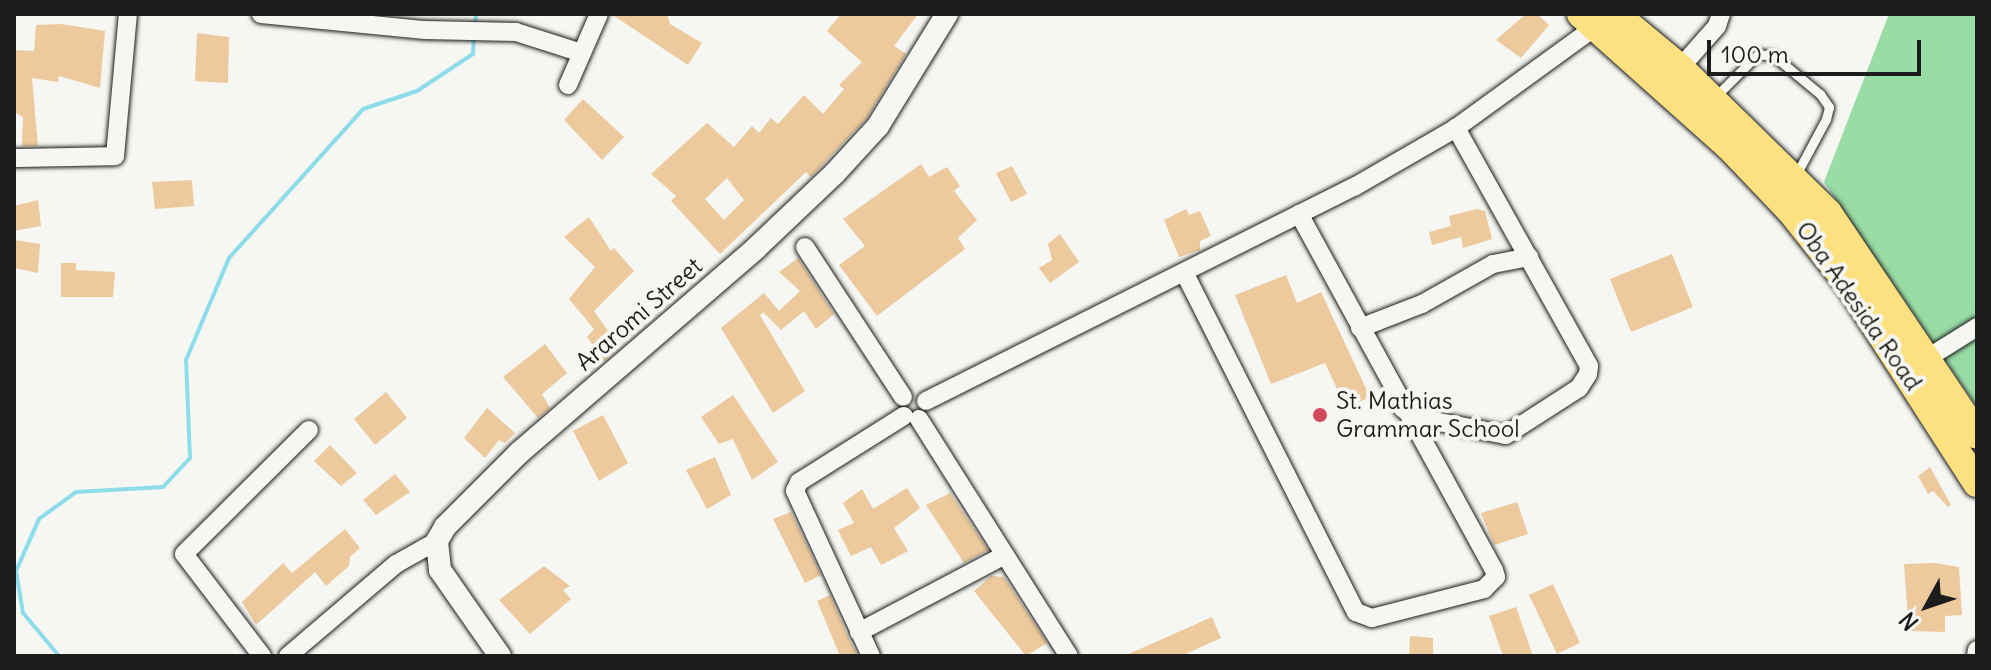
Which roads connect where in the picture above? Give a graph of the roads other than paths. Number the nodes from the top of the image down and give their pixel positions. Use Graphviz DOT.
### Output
graph roads {
  1 [pos="128,14"];
  2 [pos="261,14"];
  3 [pos="599,14"];
  4 [pos="947,14"];
  5 [pos="1721,14"];
  6 [pos="1600,17"];
  7 [pos="582,53"];
  8 [pos="1680,68"];
  9 [pos="568,85"];
  10 [pos="1713,99"];
  11 [pos="1456,128"];
  12 [pos="14,158"];
  13 [pos="1794,178"];
  14 [pos="1299,214"];
  15 [pos="1515,232"];
  16 [pos="805,247"];
  17 [pos="1529,257"];
  18 [pos="1493,264"];
  19 [pos="1185,274"];
  20 [pos="1977,327"];
  21 [pos="1360,328"];
  22 [pos="1929,357"];
  23 [pos="1403,409"];
  24 [pos="916,412"];
  25 [pos="309,430"];
  26 [pos="1977,435"];
  27 [pos="1977,483"];
  28 [pos="437,541"];
  29 [pos="1005,555"];
  30 [pos="859,632"];
  31 [pos="262,656"];
  32 [pos="288,656"];
  33 [pos="500,656"];
  34 [pos="871,656"];
  35 [pos="1069,656"];
  1 -- 12 [label="street"];
  2 -- 7 [label="street"];
  3 -- 7 [label="street"];
  4 -- 28 [label="street, Araromi Street"];
  5 -- 8 [label="street"];
  6 -- 8 [label="main road, Oba Adesida Road"];
  6 -- 11 [label="street"];
  6 -- 27 [label="main road, Oba Adesida Road"];
  7 -- 9 [label="street"];
  8 -- 10 [label="main road, Oba Adesida Road"];
  10 -- 13 [label="main road, Oba Adesida Road"];
  10 -- 13 [label="lane"];
  11 -- 14 [label="street"];
  11 -- 15 [label="street"];
  13 -- 22 [label="main road, Oba Adesida Road"];
  14 -- 19 [label="street"];
  14 -- 21 [label="street"];
  15 -- 17 [label="street"];
  15 -- 18 [label="street"];
  16 -- 24 [label="street"];
  17 -- 18 [label="street"];
  17 -- 23 [label="street"];
  18 -- 21 [label="street"];
  19 -- 23 [label="street"];
  19 -- 24 [label="street"];
  20 -- 22 [label="street"];
  21 -- 23 [label="street"];
  22 -- 26 [label="main road, Oba Adesida Road"];
  24 -- 29 [label="street"];
  24 -- 30 [label="street"];
  25 -- 31 [label="street"];
  28 -- 32 [label="street"];
  28 -- 33 [label="street"];
  29 -- 30 [label="street"];
  29 -- 35 [label="street"];
  30 -- 34 [label="street"];
}
